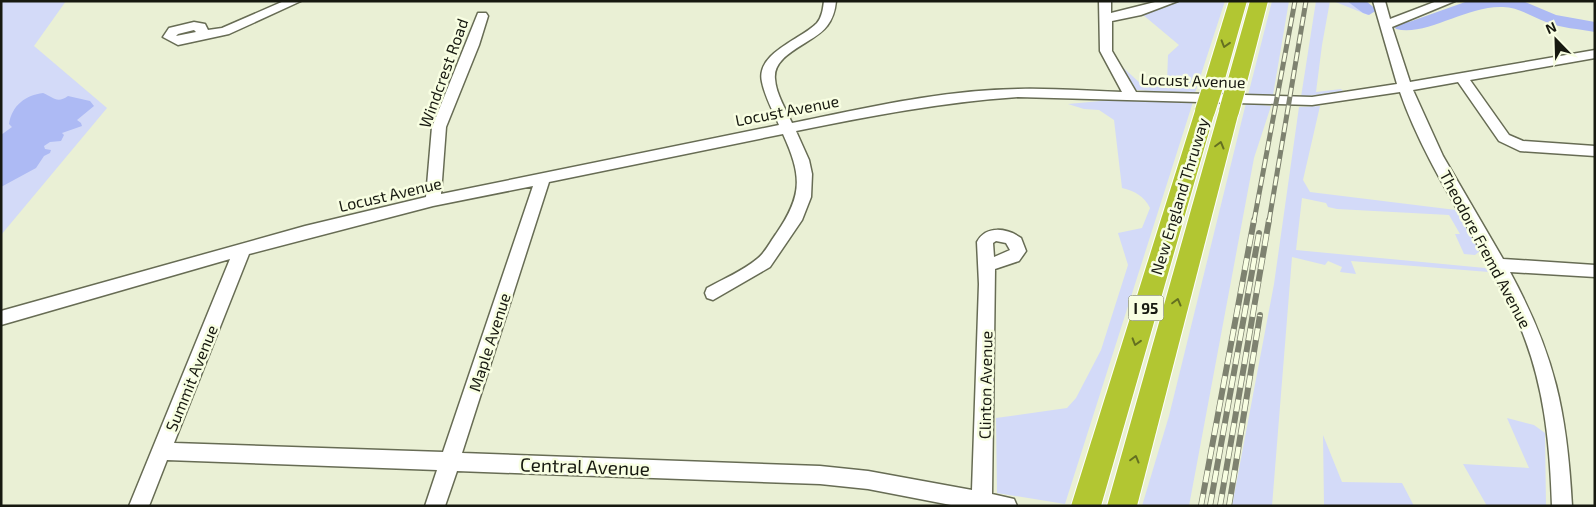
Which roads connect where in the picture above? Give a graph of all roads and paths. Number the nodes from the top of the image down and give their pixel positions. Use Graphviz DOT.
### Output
graph roads {
  1 [pos="295,1"];
  2 [pos="830,1"];
  3 [pos="1105,1"];
  4 [pos="1172,1"];
  5 [pos="1238,1"];
  6 [pos="1259,1"];
  7 [pos="1379,1"];
  8 [pos="1448,1"];
  9 [pos="482,16"];
  10 [pos="1107,18"];
  11 [pos="1386,25"];
  12 [pos="202,34"];
  13 [pos="1595,54"];
  14 [pos="1461,77"];
  15 [pos="1404,87"];
  16 [pos="1132,96"];
  17 [pos="1217,111"];
  18 [pos="787,127"];
  19 [pos="1595,151"];
  20 [pos="543,178"];
  21 [pos="433,201"];
  22 [pos="242,250"];
  23 [pos="1497,264"];
  24 [pos="986,265"];
  25 [pos="1595,272"];
  26 [pos="713,293"];
  27 [pos="1,318"];
  28 [pos="161,451"];
  29 [pos="449,461"];
  30 [pos="982,504"];
  31 [pos="139,506"];
  32 [pos="435,506"];
  33 [pos="1007,506"];
  34 [pos="1086,506"];
  35 [pos="1122,506"];
  36 [pos="1562,506"];
  1 -- 12 [label="street"];
  2 -- 18 [label="street"];
  3 -- 10 [label="street"];
  4 -- 10 [label="street"];
  5 -- 17 [label="highway, New England Thruway / I 95, one-way, bridge"];
  6 -- 17 [label="highway, New England Thruway / I 95, bridge"];
  7 -- 11 [label="street, Theodore Fremd Avenue"];
  8 -- 11 [label="street"];
  9 -- 21 [label="street, Windcrest Road"];
  10 -- 16 [label="street"];
  11 -- 15 [label="street, Theodore Fremd Avenue"];
  13 -- 14 [label="street, Locust Avenue"];
  14 -- 15 [label="street, Locust Avenue"];
  14 -- 19 [label="street"];
  15 -- 16 [label="street, Locust Avenue"];
  15 -- 23 [label="street, Theodore Fremd Avenue"];
  16 -- 18 [label="street, Locust Avenue"];
  17 -- 34 [label="highway, New England Thruway / I 95, one-way"];
  35 -- 17 [label="highway, New England Thruway / I 95, one-way"];
  18 -- 20 [label="street, Locust Avenue"];
  18 -- 26 [label="street"];
  20 -- 21 [label="street, Locust Avenue"];
  20 -- 29 [label="street, Maple Avenue"];
  21 -- 22 [label="street, Locust Avenue"];
  22 -- 27 [label="street, Locust Avenue"];
  22 -- 28 [label="street, Summit Avenue"];
  23 -- 25 [label="street"];
  23 -- 36 [label="street, Theodore Fremd Avenue"];
  24 -- 30 [label="street, Clinton Avenue"];
  28 -- 29 [label="street, Central Avenue"];
  28 -- 31 [label="street, Summit Avenue"];
  29 -- 30 [label="street, Central Avenue"];
  29 -- 32 [label="street, Maple Avenue"];
  30 -- 33 [label="street, Central Avenue"];
}
